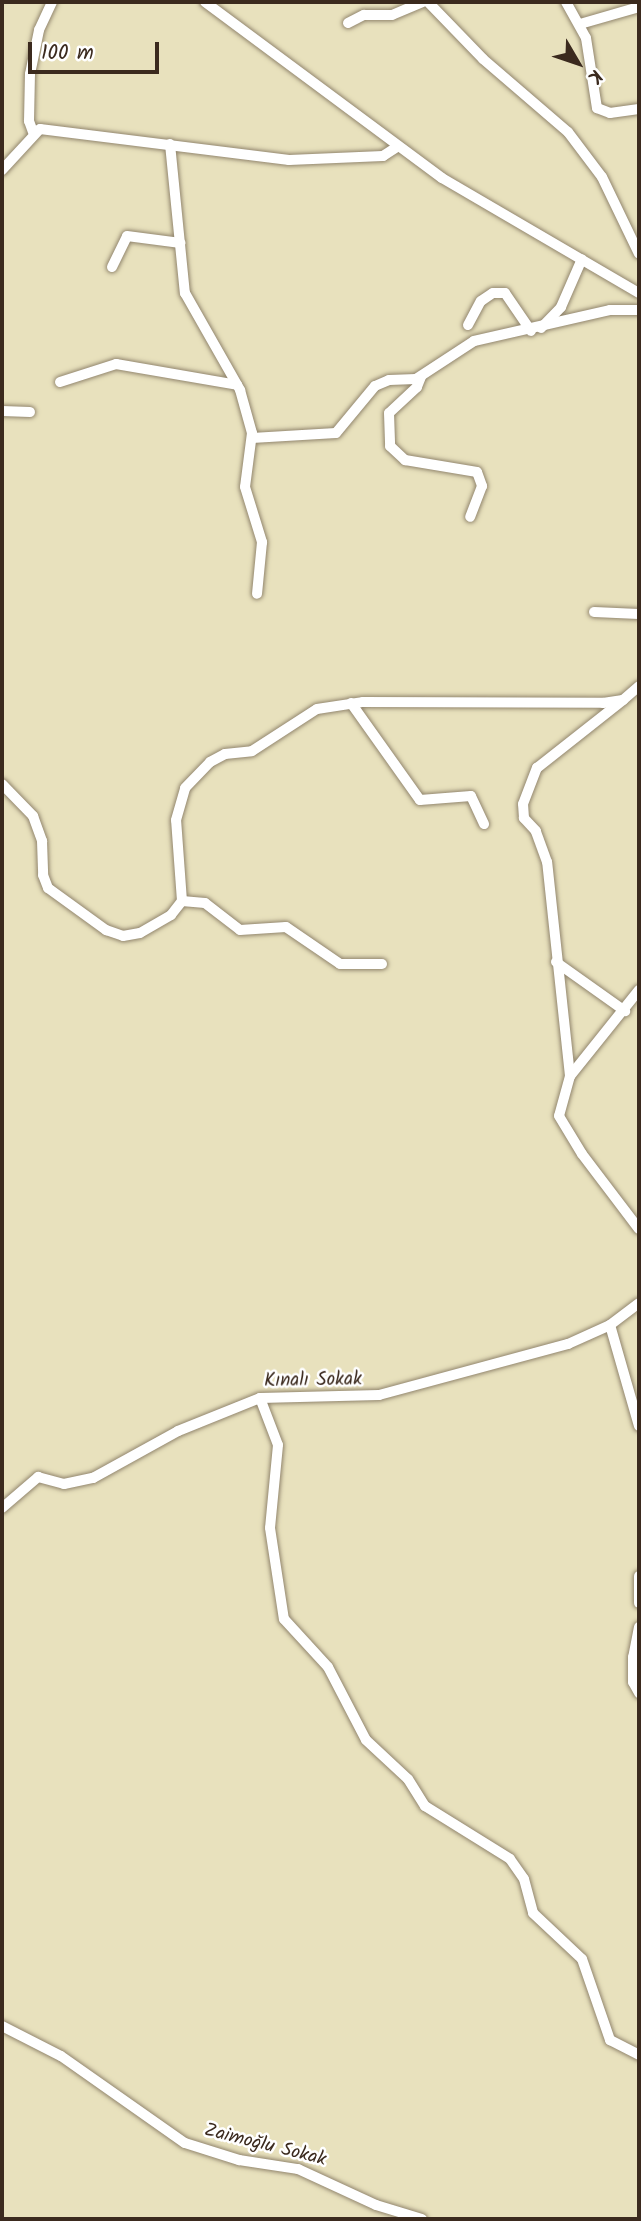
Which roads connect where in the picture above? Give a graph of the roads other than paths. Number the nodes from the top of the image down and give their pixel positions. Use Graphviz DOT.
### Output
graph roads {
  1 [pos="52,2"];
  2 [pos="205,2"];
  3 [pos="422,2"];
  4 [pos="428,2"];
  5 [pos="566,2"];
  6 [pos="639,8"];
  7 [pos="348,23"];
  8 [pos="580,24"];
  9 [pos="639,109"];
  10 [pos="33,132"];
  11 [pos="170,144"];
  12 [pos="397,147"];
  13 [pos="2,170"];
  14 [pos="181,243"];
  15 [pos="639,254"];
  16 [pos="582,259"];
  17 [pos="111,267"];
  18 [pos="639,293"];
  19 [pos="639,310"];
  20 [pos="468,325"];
  21 [pos="536,330"];
  22 [pos="421,377"];
  23 [pos="60,382"];
  24 [pos="237,385"];
  25 [pos="2,411"];
  26 [pos="30,412"];
  27 [pos="252,438"];
  28 [pos="470,517"];
  29 [pos="257,594"];
  30 [pos="594,611"];
  31 [pos="639,614"];
  32 [pos="639,686"];
  33 [pos="623,699"];
  34 [pos="351,703"];
  35 [pos="2,784"];
  36 [pos="484,824"];
  37 [pos="182,901"];
  38 [pos="556,962"];
  39 [pos="382,964"];
  40 [pos="639,990"];
  41 [pos="625,1011"];
  42 [pos="570,1076"];
  43 [pos="639,1229"];
  44 [pos="639,1303"];
  45 [pos="610,1325"];
  46 [pos="260,1398"];
  47 [pos="639,1426"];
  48 [pos="2,1508"];
  49 [pos="639,1576"];
  50 [pos="639,1603"];
  51 [pos="639,1627"];
  52 [pos="639,1693"];
  53 [pos="2,2026"];
  54 [pos="639,2055"];
  55 [pos="422,2219"];
  1 -- 10 [label="street"];
  2 -- 12 [label="street"];
  3 -- 7 [label="street"];
  4 -- 15 [label="street"];
  5 -- 8 [label="street"];
  6 -- 8 [label="street"];
  8 -- 9 [label="street"];
  10 -- 11 [label="street"];
  10 -- 13 [label="street"];
  11 -- 12 [label="street"];
  11 -- 14 [label="street"];
  12 -- 16 [label="street"];
  14 -- 17 [label="street"];
  14 -- 24 [label="street"];
  16 -- 18 [label="street"];
  16 -- 21 [label="street"];
  19 -- 21 [label="street"];
  20 -- 21 [label="street"];
  21 -- 22 [label="street"];
  22 -- 27 [label="street"];
  22 -- 28 [label="street"];
  23 -- 24 [label="street"];
  24 -- 27 [label="street"];
  25 -- 26 [label="street"];
  27 -- 29 [label="street"];
  30 -- 31 [label="street"];
  32 -- 33 [label="street"];
  33 -- 34 [label="street"];
  33 -- 38 [label="street"];
  34 -- 36 [label="street"];
  34 -- 37 [label="street"];
  35 -- 37 [label="street"];
  37 -- 39 [label="street"];
  38 -- 41 [label="street"];
  38 -- 42 [label="street"];
  40 -- 41 [label="street"];
  41 -- 42 [label="street"];
  42 -- 43 [label="street"];
  44 -- 45 [label="street, Kınalı Sokak"];
  45 -- 46 [label="street, Kınalı Sokak"];
  45 -- 47 [label="street"];
  46 -- 48 [label="street, Kınalı Sokak"];
  46 -- 54 [label="street"];
  49 -- 50 [label="street"];
  51 -- 52 [label="street"];
  53 -- 55 [label="street, Zaimoğlu Sokak"];
}
